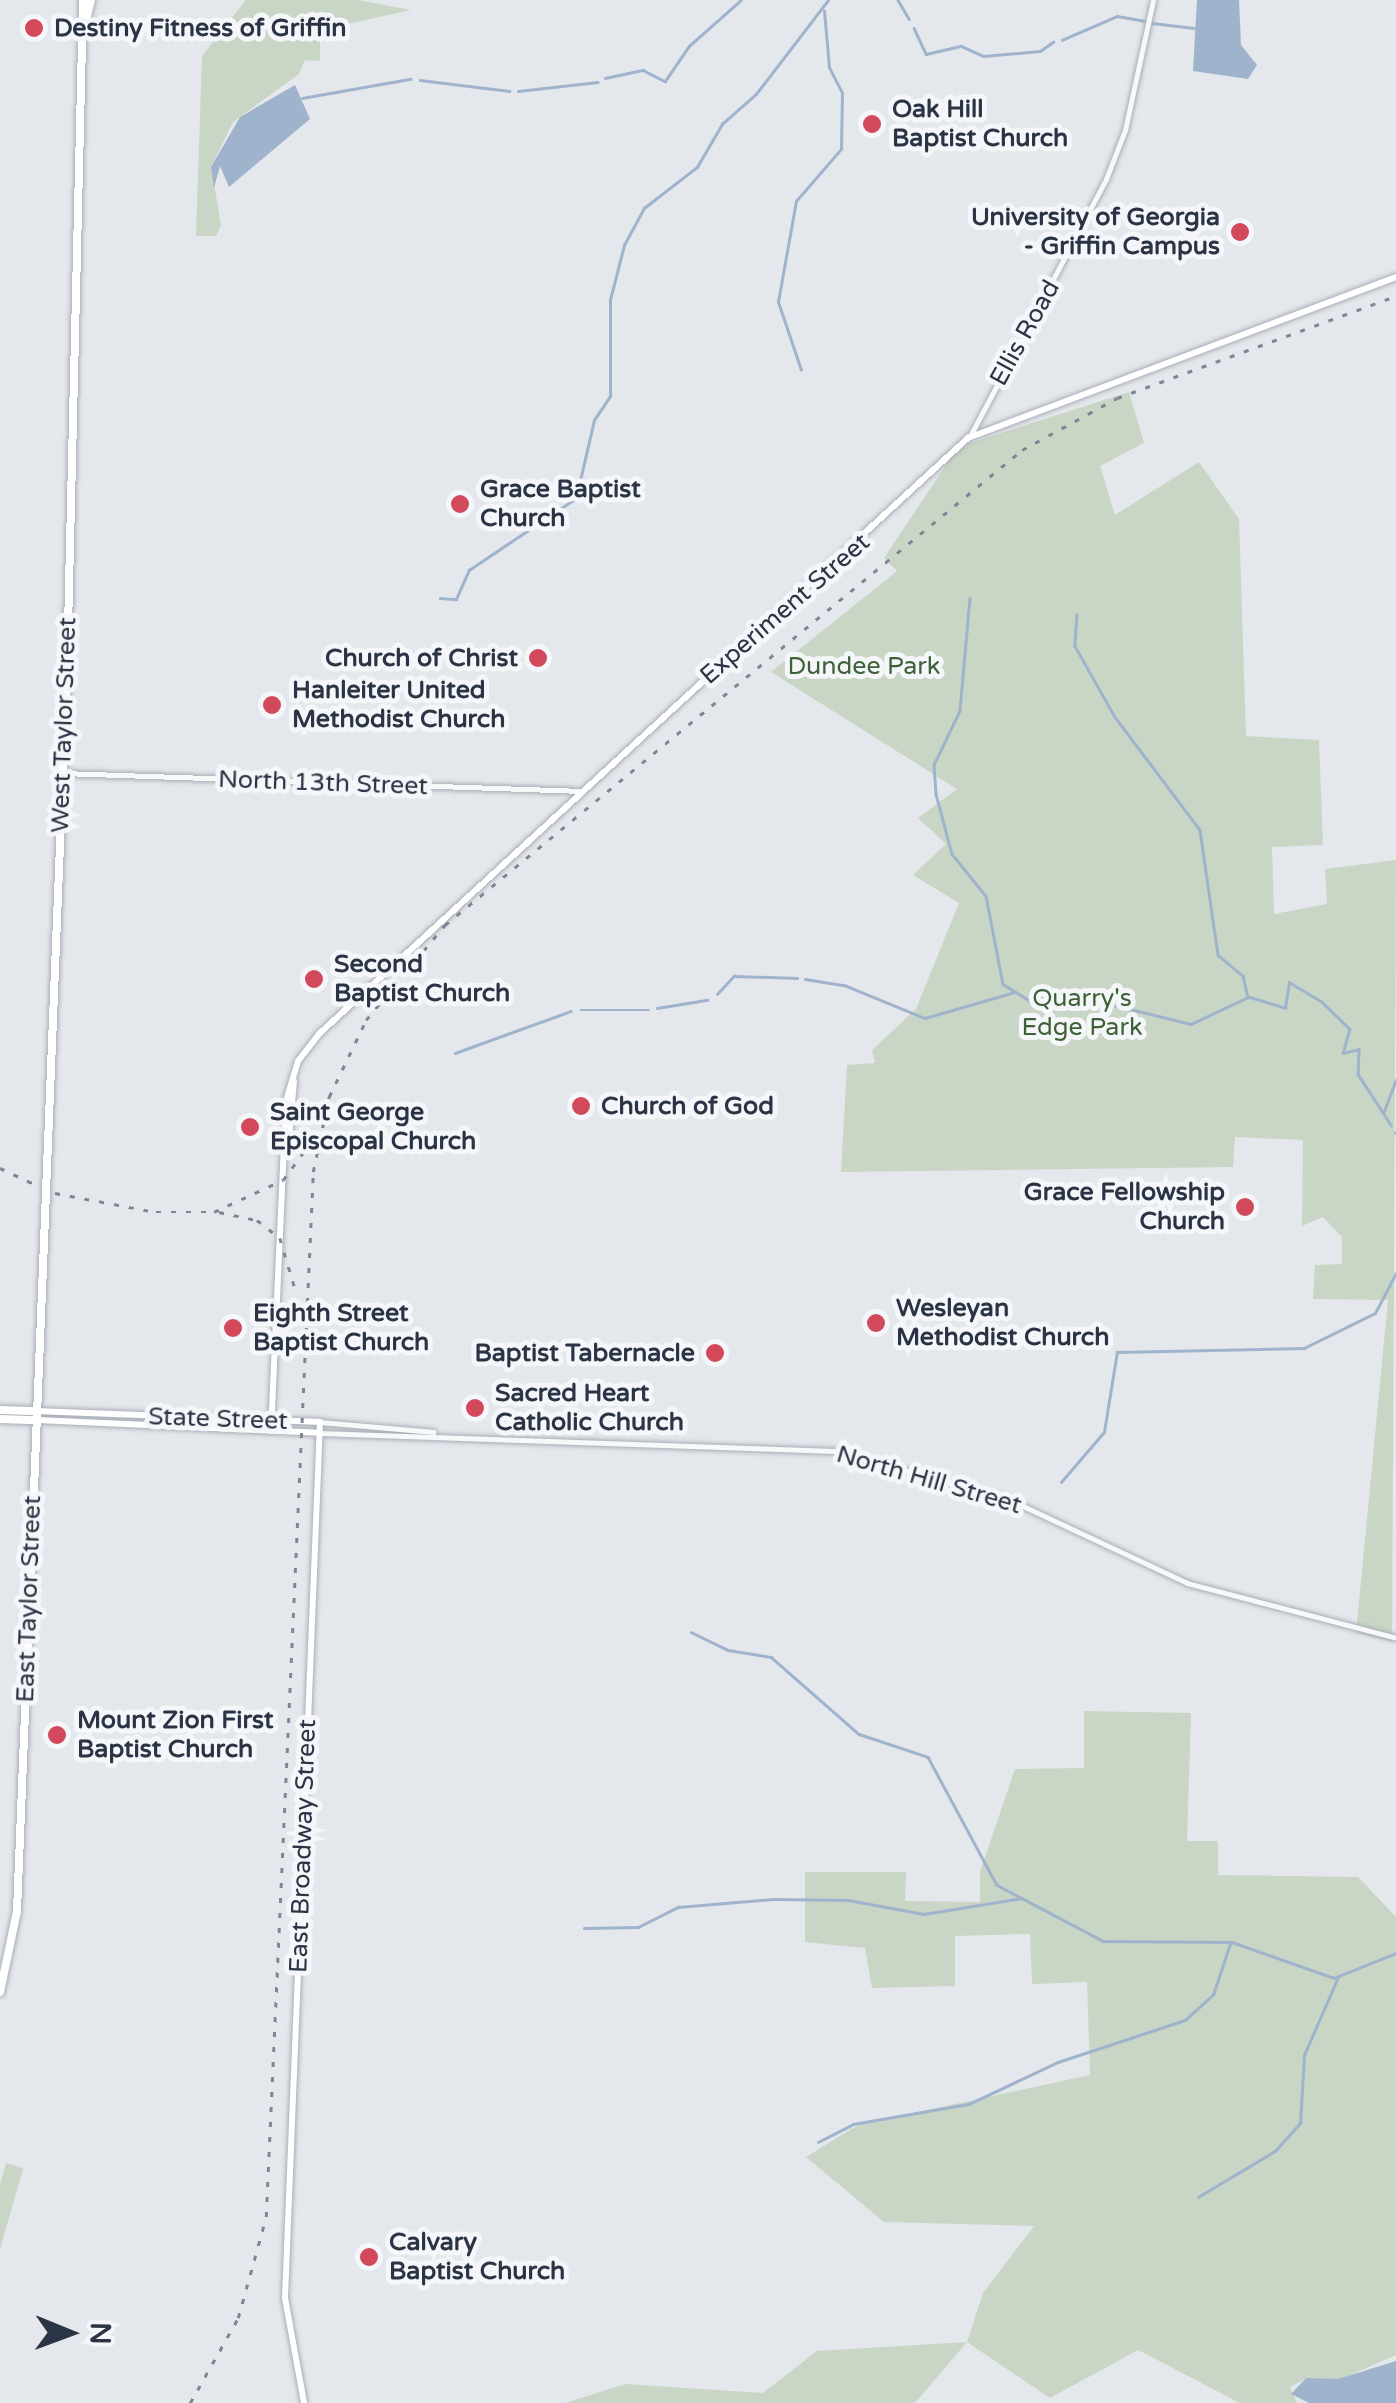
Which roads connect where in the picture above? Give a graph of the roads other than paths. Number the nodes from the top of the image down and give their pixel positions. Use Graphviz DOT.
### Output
graph roads {
  1 [pos="87,0"];
  2 [pos="1153,0"];
  3 [pos="1396,278"];
  4 [pos="968,438"];
  5 [pos="62,773"];
  6 [pos="583,790"];
  7 [pos="294,1070"];
  8 [pos="284,1174"];
  9 [pos="0,1410"];
  10 [pos="37,1416"];
  11 [pos="0,1420"];
  12 [pos="272,1420"];
  13 [pos="320,1422"];
  14 [pos="271,1431"];
  15 [pos="434,1432"];
  16 [pos="319,1433"];
  17 [pos="1396,1638"];
  18 [pos="0,1992"];
  19 [pos="304,2403"];
  1 -- 5 [label="main road, West Taylor Street"];
  2 -- 4 [label="street, Ellis Road"];
  3 -- 4 [label="main road, Experiment Street"];
  4 -- 6 [label="main road, Experiment Street"];
  5 -- 6 [label="street, North 13th Street"];
  5 -- 10 [label="main road, West Taylor Street"];
  6 -- 7 [label="main road, Experiment Street"];
  7 -- 8 [label="main road"];
  7 -- 8 [label="main road, Experiment Street"];
  8 -- 12 [label="main road"];
  9 -- 10 [label="main road, State Street"];
  10 -- 11 [label="main road"];
  10 -- 12 [label="main road, State Street"];
  10 -- 14 [label="main road"];
  10 -- 18 [label="main road, East Taylor Street"];
  12 -- 13 [label="main road, State Street"];
  12 -- 14 [label="main road"];
  13 -- 15 [label="street, State Street"];
  13 -- 16 [label="main road, East Broadway Street"];
  14 -- 16 [label="main road"];
  15 -- 16 [label="street, North Hill Street"];
  15 -- 17 [label="street, North Hill Street"];
  16 -- 19 [label="main road, East Broadway Street"];
}
